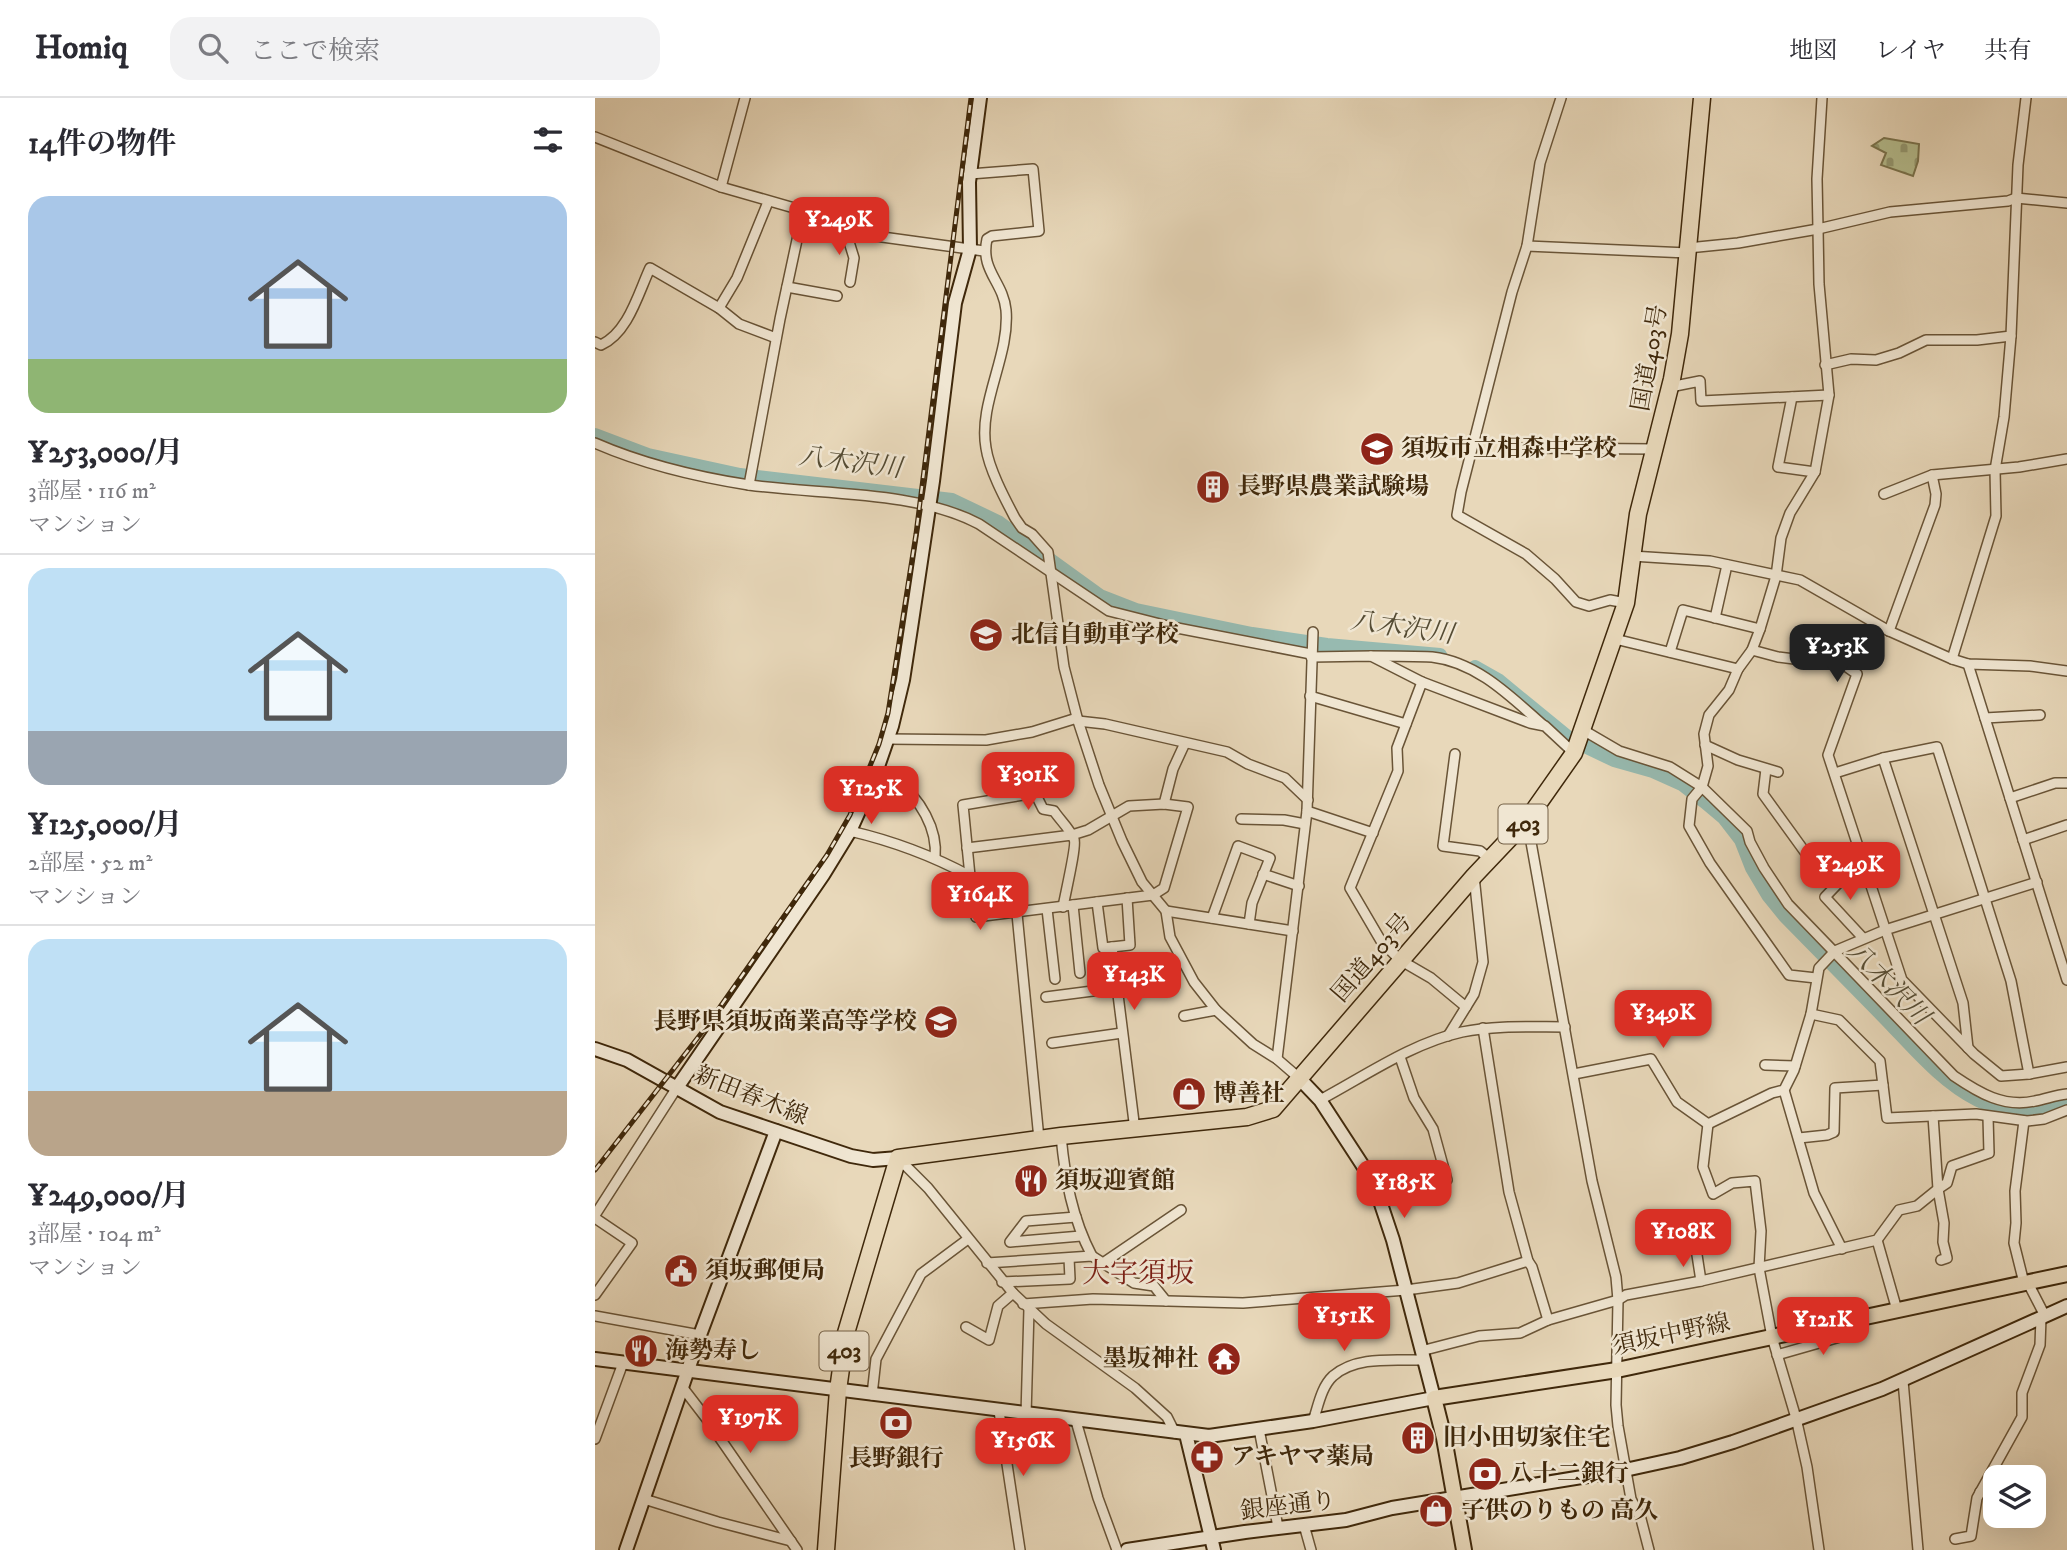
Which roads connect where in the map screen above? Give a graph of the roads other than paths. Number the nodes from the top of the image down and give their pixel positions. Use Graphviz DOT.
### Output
graph roads {
  1 [pos="745,98"];
  2 [pos="1561,98"];
  3 [pos="1702,98"];
  4 [pos="1822,98"];
  5 [pos="2026,98"];
  6 [pos="978,99"];
  7 [pos="595,137"];
  8 [pos="970,174"];
  9 [pos="721,187"];
  10 [pos="2016,198"];
  11 [pos="768,202"];
  12 [pos="2067,203"];
  13 [pos="803,212"];
  14 [pos="1818,229"];
  15 [pos="846,232"];
  16 [pos="1527,246"];
  17 [pos="970,250"];
  18 [pos="984,251"];
  19 [pos="1688,251"];
  20 [pos="850,282"];
  21 [pos="787,287"];
  22 [pos="838,296"];
  23 [pos="719,308"];
  24 [pos="2011,336"];
  25 [pos="776,338"];
  26 [pos="595,342"];
  27 [pos="1825,365"];
  28 [pos="1670,387"];
  29 [pos="1829,395"];
  30 [pos="1792,397"];
  31 [pos="595,443"];
  32 [pos="1508,448"];
  33 [pos="1655,449"];
  34 [pos="2067,460"];
  35 [pos="1995,470"];
  36 [pos="1815,472"];
  37 [pos="1932,475"];
  38 [pos="749,483"];
  39 [pos="1884,494"];
  40 [pos="930,505"];
  41 [pos="1632,556"];
  42 [pos="1727,565"];
  43 [pos="1050,570"];
  44 [pos="1776,576"];
  45 [pos="1626,603"];
  46 [pos="1714,618"];
  47 [pos="1760,629"];
  48 [pos="1889,631"];
  49 [pos="1313,632"];
  50 [pos="1615,639"];
  51 [pos="1752,650"];
  52 [pos="1670,652"];
  53 [pos="1311,655"];
  54 [pos="1371,656"];
  55 [pos="1952,659"];
  56 [pos="1968,664"];
  57 [pos="1738,669"];
  58 [pos="2067,671"];
  59 [pos="1422,682"];
  60 [pos="1310,696"];
  61 [pos="2040,715"];
  62 [pos="1985,718"];
  63 [pos="1077,720"];
  64 [pos="1406,724"];
  65 [pos="1545,726"];
  66 [pos="1583,730"];
  67 [pos="887,739"];
  68 [pos="1185,743"];
  69 [pos="1705,746"];
  70 [pos="1574,753"];
  71 [pos="1455,754"];
  72 [pos="1884,758"];
  73 [pos="1766,769"];
  74 [pos="1778,772"];
  75 [pos="876,773"];
  76 [pos="1835,774"];
  77 [pos="2067,783"];
  78 [pos="1702,787"];
  79 [pos="2010,798"];
  80 [pos="1308,800"];
  81 [pos="1164,804"];
  82 [pos="1307,811"];
  83 [pos="1113,817"];
  84 [pos="1241,819"];
  85 [pos="1527,820"];
  86 [pos="1305,824"];
  87 [pos="2067,825"];
  88 [pos="850,831"];
  89 [pos="1373,832"];
  90 [pos="1072,835"];
  91 [pos="2023,840"];
  92 [pos="967,848"];
  93 [pos="935,858"];
  94 [pos="1491,860"];
  95 [pos="1865,868"];
  96 [pos="1263,874"];
  97 [pos="970,876"];
  98 [pos="1474,876"];
  99 [pos="2037,882"];
  100 [pos="1836,884"];
  101 [pos="1299,886"];
  102 [pos="1153,895"];
  103 [pos="1127,898"];
  104 [pos="1986,898"];
  105 [pos="1097,902"];
  106 [pos="1068,906"];
  107 [pos="1047,909"];
  108 [pos="1166,911"];
  109 [pos="1017,914"];
  110 [pos="1935,914"];
  111 [pos="1212,918"];
  112 [pos="1249,924"];
  113 [pos="1885,930"];
  114 [pos="1293,931"];
  115 [pos="1863,938"];
  116 [pos="2062,946"];
  117 [pos="1112,947"];
  118 [pos="1834,952"];
  119 [pos="1400,960"];
  120 [pos="1080,973"];
  121 [pos="1816,978"];
  122 [pos="1055,979"];
  123 [pos="2067,980"];
  124 [pos="1116,988"];
  125 [pos="1046,997"];
  126 [pos="1466,1007"];
  127 [pos="1216,1010"];
  128 [pos="1811,1014"];
  129 [pos="1184,1016"];
  130 [pos="1565,1027"];
  131 [pos="1483,1028"];
  132 [pos="1122,1032"];
  133 [pos="1448,1036"];
  134 [pos="1052,1043"];
  135 [pos="1968,1048"];
  136 [pos="595,1049"];
  137 [pos="1400,1057"];
  138 [pos="1277,1059"];
  139 [pos="1765,1065"];
  140 [pos="1795,1066"];
  141 [pos="2067,1067"];
  142 [pos="1574,1074"];
  143 [pos="2029,1074"];
  144 [pos="1299,1078"];
  145 [pos="1883,1085"];
  146 [pos="676,1089"];
  147 [pos="1784,1090"];
  148 [pos="2067,1094"];
  149 [pos="1320,1100"];
  150 [pos="2067,1110"];
  151 [pos="1933,1116"];
  152 [pos="1988,1117"];
  153 [pos="2024,1121"];
  154 [pos="1708,1124"];
  155 [pos="1135,1130"];
  156 [pos="776,1131"];
  157 [pos="1061,1136"];
  158 [pos="1799,1138"];
  159 [pos="1039,1139"];
  160 [pos="898,1158"];
  161 [pos="1447,1180"];
  162 [pos="1938,1189"];
  163 [pos="1181,1210"];
  164 [pos="595,1217"];
  165 [pos="1076,1217"];
  166 [pos="1695,1220"];
  167 [pos="1081,1236"];
  168 [pos="968,1239"];
  169 [pos="1877,1240"];
  170 [pos="1842,1249"];
  171 [pos="1092,1256"];
  172 [pos="1069,1258"];
  173 [pos="1941,1260"];
  174 [pos="1528,1261"];
  175 [pos="986,1263"];
  176 [pos="1103,1263"];
  177 [pos="1759,1268"];
  178 [pos="2067,1274"];
  179 [pos="1701,1281"];
  180 [pos="1002,1282"];
  181 [pos="2026,1283"];
  182 [pos="1406,1290"];
  183 [pos="1013,1293"];
  184 [pos="595,1295"];
  185 [pos="1618,1300"];
  186 [pos="1166,1301"];
  187 [pos="1026,1306"];
  188 [pos="2067,1306"];
  189 [pos="1897,1310"];
  190 [pos="595,1316"];
  191 [pos="2043,1317"];
  192 [pos="1548,1320"];
  193 [pos="966,1327"];
  194 [pos="1861,1331"];
  195 [pos="700,1335"];
  196 [pos="1772,1337"];
  197 [pos="1777,1355"];
  198 [pos="1423,1356"];
  199 [pos="595,1359"];
  200 [pos="623,1363"];
  201 [pos="688,1369"];
  202 [pos="1617,1370"];
  203 [pos="1903,1381"];
  204 [pos="683,1388"];
  205 [pos="838,1390"];
  206 [pos="872,1395"];
  207 [pos="1434,1398"];
  208 [pos="999,1411"];
  209 [pos="1026,1415"];
  210 [pos="1796,1418"];
  211 [pos="1076,1421"];
  212 [pos="1313,1421"];
  213 [pos="1259,1429"];
  214 [pos="1180,1433"];
  215 [pos="595,1439"];
  216 [pos="1625,1470"];
  217 [pos="1980,1492"];
  218 [pos="1983,1492"];
  219 [pos="1455,1498"];
  220 [pos="644,1499"];
  221 [pos="1304,1525"];
  222 [pos="1278,1527"];
  223 [pos="1955,1539"];
  224 [pos="791,1541"];
  225 [pos="1212,1544"];
  226 [pos="626,1550"];
  227 [pos="797,1550"];
  228 [pos="826,1550"];
  229 [pos="1020,1550"];
  230 [pos="1117,1550"];
  231 [pos="1127,1550"];
  232 [pos="1311,1550"];
  233 [pos="1464,1550"];
  234 [pos="1649,1550"];
  235 [pos="1819,1550"];
  236 [pos="1918,1550"];
  1 -- 9 [label="street"];
  2 -- 16 [label="street"];
  3 -- 19 [label="highway, 国道403号 / 403"];
  4 -- 14 [label="street"];
  5 -- 10 [label="street"];
  6 -- 8 [label="street"];
  7 -- 9 [label="street"];
  8 -- 17 [label="street"];
  8 -- 18 [label="street"];
  9 -- 11 [label="street"];
  10 -- 12 [label="street"];
  10 -- 14 [label="street"];
  10 -- 24 [label="street"];
  11 -- 13 [label="street"];
  11 -- 23 [label="street"];
  13 -- 15 [label="street"];
  13 -- 21 [label="street"];
  14 -- 19 [label="street"];
  14 -- 27 [label="street"];
  15 -- 17 [label="street"];
  15 -- 20 [label="street"];
  16 -- 19 [label="street"];
  16 -- 45 [label="street"];
  17 -- 18 [label="street"];
  17 -- 40 [label="street"];
  18 -- 43 [label="street"];
  19 -- 28 [label="highway, 国道403号 / 403"];
  21 -- 22 [label="street"];
  21 -- 25 [label="street"];
  23 -- 25 [label="street"];
  23 -- 26 [label="street"];
  24 -- 27 [label="street"];
  24 -- 35 [label="street"];
  25 -- 38 [label="street"];
  27 -- 29 [label="street"];
  28 -- 30 [label="street"];
  28 -- 33 [label="highway, 国道403号 / 403"];
  29 -- 30 [label="street"];
  29 -- 36 [label="street"];
  30 -- 36 [label="street"];
  31 -- 38 [label="street"];
  32 -- 33 [label="street"];
  33 -- 41 [label="highway, 国道403号 / 403"];
  34 -- 35 [label="street"];
  35 -- 37 [label="street"];
  35 -- 55 [label="street"];
  36 -- 44 [label="street"];
  37 -- 39 [label="street"];
  37 -- 48 [label="street"];
  38 -- 40 [label="street"];
  40 -- 43 [label="street"];
  40 -- 67 [label="street"];
  41 -- 42 [label="street"];
  41 -- 45 [label="highway, 国道403号 / 403"];
  42 -- 44 [label="street"];
  42 -- 46 [label="street"];
  43 -- 53 [label="street"];
  43 -- 63 [label="street"];
  44 -- 47 [label="street"];
  44 -- 48 [label="street"];
  45 -- 50 [label="highway, 国道403号 / 403"];
  46 -- 47 [label="street"];
  46 -- 52 [label="street"];
  47 -- 51 [label="street"];
  48 -- 55 [label="street"];
  49 -- 53 [label="street"];
  50 -- 52 [label="street"];
  50 -- 66 [label="highway, 国道403号 / 403"];
  51 -- 57 [label="street"];
  51 -- 76 [label="street"];
  52 -- 57 [label="street"];
  53 -- 54 [label="street"];
  53 -- 60 [label="street"];
  54 -- 59 [label="street"];
  54 -- 65 [label="street"];
  55 -- 56 [label="street"];
  56 -- 58 [label="street"];
  56 -- 62 [label="street"];
  57 -- 69 [label="street"];
  59 -- 64 [label="street"];
  59 -- 65 [label="street"];
  60 -- 64 [label="street"];
  60 -- 80 [label="street"];
  61 -- 62 [label="street"];
  62 -- 79 [label="street"];
  63 -- 67 [label="street"];
  63 -- 68 [label="street"];
  63 -- 83 [label="street"];
  64 -- 89 [label="street"];
  65 -- 70 [label="street"];
  66 -- 70 [label="highway, 国道403号 / 403"];
  66 -- 78 [label="street"];
  67 -- 75 [label="street"];
  68 -- 80 [label="street"];
  68 -- 81 [label="street"];
  69 -- 73 [label="street"];
  69 -- 78 [label="street"];
  70 -- 85 [label="highway, 国道403号 / 403"];
  71 -- 94 [label="street"];
  72 -- 76 [label="street"];
  72 -- 104 [label="street"];
  72 -- 110 [label="street"];
  73 -- 74 [label="street"];
  73 -- 100 [label="street"];
  75 -- 88 [label="street"];
  75 -- 93 [label="street"];
  76 -- 95 [label="street"];
  77 -- 79 [label="street"];
  78 -- 118 [label="street"];
  78 -- 121 [label="street"];
  79 -- 91 [label="street"];
  80 -- 82 [label="street"];
  81 -- 83 [label="street"];
  81 -- 102 [label="street"];
  82 -- 86 [label="street"];
  82 -- 89 [label="street"];
  83 -- 90 [label="street"];
  83 -- 102 [label="street"];
  84 -- 86 [label="street"];
  85 -- 94 [label="highway, 国道403号 / 403"];
  85 -- 130 [label="street"];
  86 -- 101 [label="street"];
  87 -- 91 [label="street"];
  88 -- 93 [label="street"];
  88 -- 146 [label="street"];
  89 -- 119 [label="street"];
  90 -- 92 [label="street"];
  90 -- 92 [label="street"];
  90 -- 106 [label="street"];
  91 -- 99 [label="street"];
  92 -- 97 [label="street"];
  93 -- 97 [label="street"];
  94 -- 98 [label="highway, 国道403号 / 403"];
  95 -- 100 [label="street"];
  95 -- 113 [label="street"];
  96 -- 101 [label="street"];
  96 -- 111 [label="street"];
  96 -- 112 [label="street"];
  97 -- 109 [label="street"];
  98 -- 119 [label="highway, 国道403号 / 403"];
  98 -- 126 [label="street"];
  99 -- 104 [label="street"];
  99 -- 116 [label="street"];
  100 -- 115 [label="street"];
  101 -- 114 [label="street"];
  102 -- 103 [label="street"];
  102 -- 108 [label="street"];
  103 -- 105 [label="street"];
  103 -- 117 [label="street"];
  104 -- 110 [label="street"];
  104 -- 143 [label="street"];
  105 -- 106 [label="street"];
  105 -- 117 [label="street"];
  106 -- 107 [label="street"];
  106 -- 120 [label="street"];
  107 -- 109 [label="street"];
  107 -- 122 [label="street"];
  108 -- 111 [label="street"];
  108 -- 127 [label="street"];
  109 -- 159 [label="street"];
  110 -- 113 [label="street"];
  110 -- 135 [label="street"];
  111 -- 112 [label="street"];
  112 -- 114 [label="street"];
  113 -- 115 [label="street"];
  113 -- 135 [label="street"];
  114 -- 138 [label="street"];
  115 -- 118 [label="street"];
  116 -- 123 [label="street"];
  117 -- 124 [label="street"];
  118 -- 121 [label="street"];
  118 -- 148 [label="street"];
  119 -- 126 [label="street"];
  119 -- 144 [label="highway, 国道403号 / 403"];
  121 -- 128 [label="street"];
  124 -- 125 [label="street"];
  124 -- 132 [label="street"];
  126 -- 133 [label="street"];
  127 -- 129 [label="street"];
  127 -- 138 [label="street"];
  128 -- 140 [label="street"];
  128 -- 145 [label="street"];
  130 -- 131 [label="street"];
  130 -- 142 [label="street"];
  131 -- 133 [label="street"];
  131 -- 174 [label="street"];
  132 -- 134 [label="street"];
  132 -- 155 [label="street"];
  133 -- 137 [label="street"];
  135 -- 143 [label="street"];
  136 -- 146 [label="street, 新田春木線"];
  137 -- 149 [label="street"];
  137 -- 161 [label="street"];
  138 -- 144 [label="street"];
  139 -- 140 [label="street"];
  140 -- 147 [label="street"];
  141 -- 143 [label="street"];
  142 -- 154 [label="street"];
  142 -- 185 [label="street"];
  144 -- 149 [label="street"];
  144 -- 155 [label="highway, 国道403号 / 403"];
  145 -- 151 [label="street"];
  145 -- 158 [label="street"];
  146 -- 156 [label="street, 新田春木線"];
  146 -- 164 [label="street"];
  147 -- 154 [label="street"];
  147 -- 158 [label="street"];
  149 -- 182 [label="street"];
  150 -- 153 [label="street"];
  151 -- 152 [label="street"];
  151 -- 162 [label="street"];
  152 -- 153 [label="street"];
  152 -- 162 [label="street"];
  153 -- 181 [label="street"];
  154 -- 177 [label="street"];
  155 -- 157 [label="highway, 国道403号 / 403"];
  156 -- 160 [label="street, 新田春木線"];
  156 -- 195 [label="street"];
  157 -- 159 [label="highway, 国道403号 / 403"];
  157 -- 165 [label="street"];
  158 -- 170 [label="street"];
  159 -- 160 [label="highway, 国道403号 / 403"];
  160 -- 168 [label="street"];
  160 -- 205 [label="highway, 403"];
  162 -- 169 [label="street"];
  162 -- 173 [label="street"];
  163 -- 176 [label="street"];
  164 -- 184 [label="street"];
  165 -- 167 [label="street"];
  165 -- 167 [label="street"];
  166 -- 179 [label="street"];
  167 -- 171 [label="street"];
  168 -- 175 [label="street"];
  168 -- 206 [label="street"];
  169 -- 170 [label="street"];
  169 -- 189 [label="street"];
  170 -- 177 [label="street"];
  171 -- 172 [label="street"];
  171 -- 176 [label="street"];
  172 -- 175 [label="street"];
  172 -- 180 [label="street"];
  174 -- 182 [label="street"];
  174 -- 192 [label="street"];
  175 -- 180 [label="street"];
  176 -- 186 [label="street"];
  177 -- 179 [label="street"];
  177 -- 196 [label="street"];
  178 -- 181 [label="main road, 須坂中野線"];
  179 -- 185 [label="street"];
  180 -- 183 [label="street"];
  181 -- 189 [label="main road, 須坂中野線"];
  181 -- 191 [label="street"];
  182 -- 186 [label="street"];
  182 -- 198 [label="street"];
  183 -- 187 [label="street"];
  183 -- 193 [label="street"];
  185 -- 192 [label="street"];
  185 -- 202 [label="street"];
  186 -- 187 [label="street"];
  187 -- 209 [label="street"];
  187 -- 214 [label="street"];
  188 -- 191 [label="street, 銀座通り"];
  189 -- 196 [label="main road, 須坂中野線"];
  190 -- 195 [label="street"];
  191 -- 203 [label="street, 銀座通り"];
  191 -- 217 [label="street"];
  192 -- 198 [label="street"];
  194 -- 197 [label="street"];
  195 -- 201 [label="street"];
  196 -- 197 [label="street"];
  196 -- 202 [label="main road, 須坂中野線"];
  197 -- 210 [label="street"];
  198 -- 207 [label="street"];
  198 -- 212 [label="street"];
  199 -- 200 [label="street"];
  200 -- 201 [label="street"];
  200 -- 215 [label="street"];
  201 -- 204 [label="street"];
  201 -- 205 [label="street"];
  202 -- 207 [label="main road, 須坂中野線"];
  202 -- 216 [label="street"];
  203 -- 210 [label="street, 銀座通り"];
  203 -- 236 [label="street"];
  204 -- 220 [label="street"];
  204 -- 224 [label="street"];
  205 -- 206 [label="street"];
  205 -- 228 [label="highway, 403"];
  206 -- 208 [label="street"];
  207 -- 212 [label="street"];
  207 -- 219 [label="main road"];
  208 -- 209 [label="street"];
  208 -- 229 [label="street"];
  209 -- 211 [label="street"];
  210 -- 216 [label="street, 銀座通り"];
  210 -- 235 [label="street"];
  211 -- 214 [label="street"];
  211 -- 230 [label="street"];
  212 -- 213 [label="street"];
  213 -- 214 [label="street"];
  213 -- 222 [label="street"];
  214 -- 225 [label="street"];
  216 -- 219 [label="street, 銀座通り"];
  216 -- 234 [label="street"];
  217 -- 218 [label="street"];
  217 -- 223 [label="street"];
  219 -- 221 [label="street, 銀座通り"];
  219 -- 233 [label="main road"];
  220 -- 224 [label="street"];
  220 -- 226 [label="street"];
  221 -- 222 [label="street, 銀座通り"];
  221 -- 232 [label="street"];
  222 -- 225 [label="street, 銀座通り"];
  224 -- 227 [label="street"];
  225 -- 231 [label="street, 銀座通り"];
}
